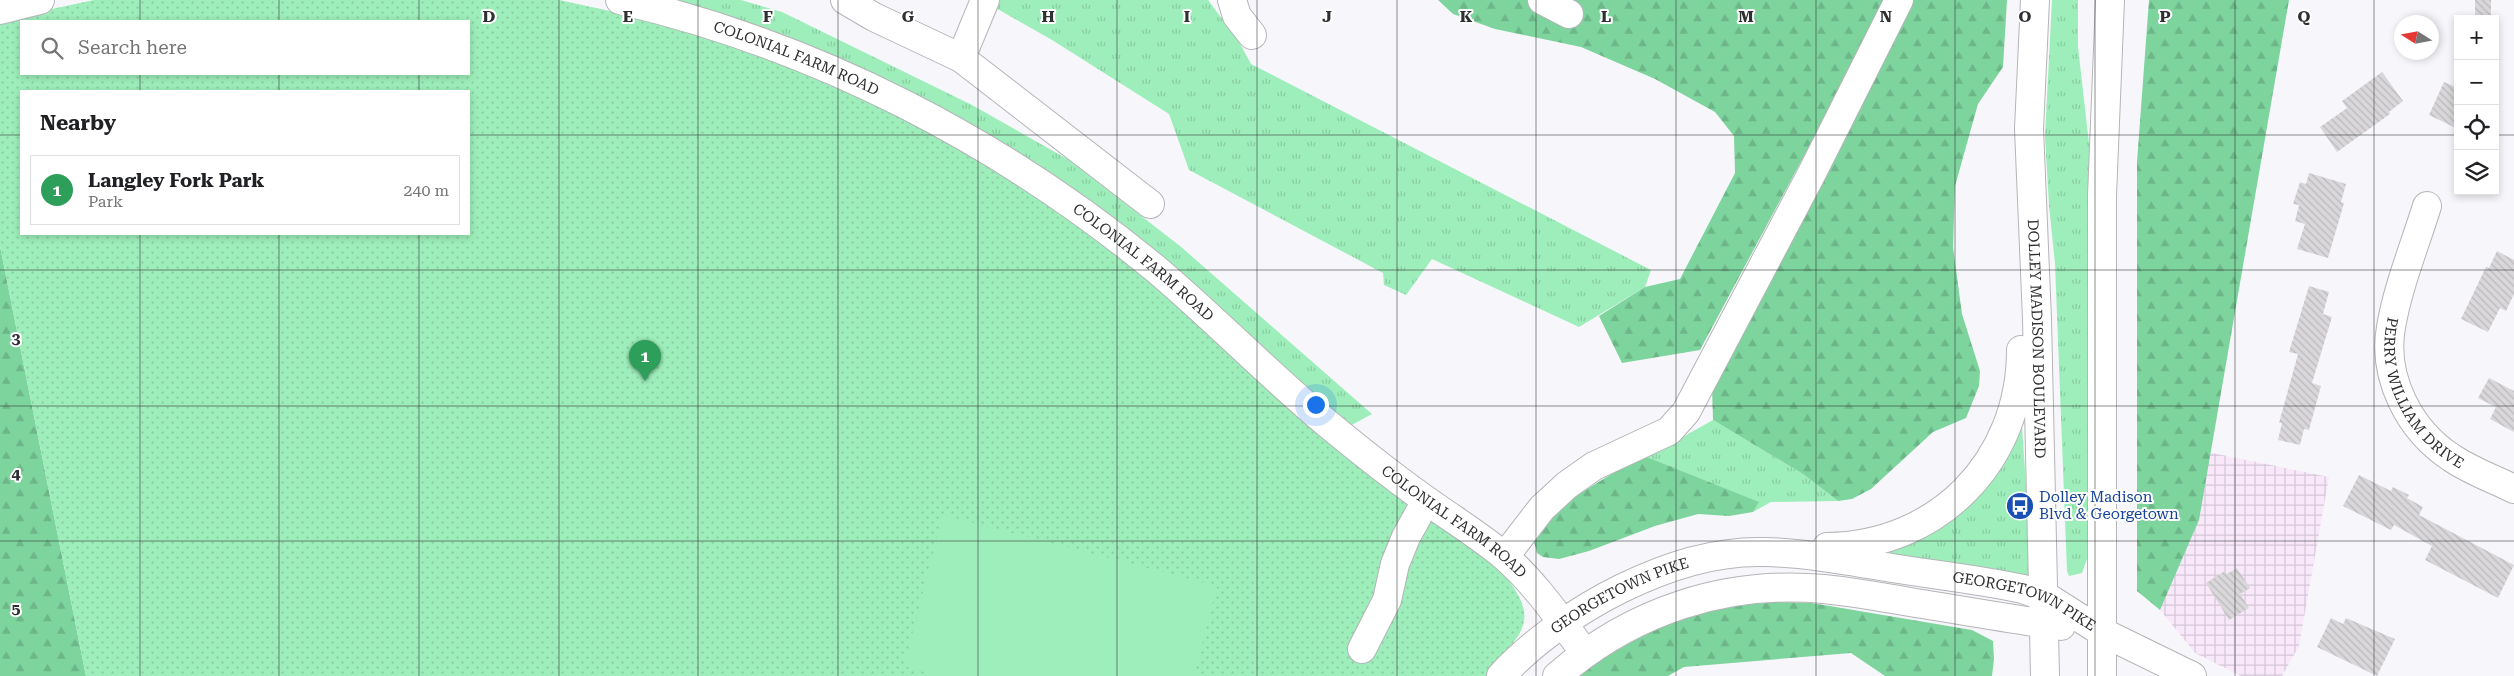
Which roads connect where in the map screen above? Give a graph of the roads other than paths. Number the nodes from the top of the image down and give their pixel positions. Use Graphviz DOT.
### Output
graph roads {
  1 [pos="40,0"];
  2 [pos="620,0"];
  3 [pos="844,0"];
  4 [pos="986,0"];
  5 [pos="1232,0"];
  6 [pos="1898,0"];
  7 [pos="2035,0"];
  8 [pos="2110,0"];
  9 [pos="0,10"];
  10 [pos="1252,35"];
  11 [pos="961,58"];
  12 [pos="2030,196"];
  13 [pos="1150,204"];
  14 [pos="2428,206"];
  15 [pos="2514,490"];
  16 [pos="1426,501"];
  17 [pos="1764,552"];
  18 [pos="1504,556"];
  19 [pos="2043,596"];
  20 [pos="1562,622"];
  21 [pos="2044,624"];
  22 [pos="2102,632"];
  23 [pos="1362,649"];
  24 [pos="1584,654"];
  25 [pos="2185,675"];
  26 [pos="1501,676"];
  27 [pos="1558,676"];
  28 [pos="2045,676"];
  29 [pos="2102,676"];
  1 -- 9 [label="main road"];
  2 -- 16 [label="main road, COLONIAL FARM ROAD"];
  3 -- 11 [label="main road"];
  4 -- 11 [label="main road"];
  5 -- 10 [label="main road"];
  6 -- 18 [label="main road"];
  7 -- 12 [label="main road, DOLLEY MADISON BOULEVARD"];
  8 -- 22 [label="main road"];
  11 -- 13 [label="main road"];
  12 -- 17 [label="main road"];
  12 -- 19 [label="main road, DOLLEY MADISON BOULEVARD"];
  14 -- 15 [label="main road, PERRY WILLIAM DRIVE"];
  16 -- 18 [label="main road, COLONIAL FARM ROAD"];
  16 -- 23 [label="main road"];
  17 -- 19 [label="main road, GEORGETOWN PIKE"];
  17 -- 20 [label="main road, GEORGETOWN PIKE"];
  18 -- 20 [label="main road, COLONIAL FARM ROAD"];
  19 -- 21 [label="main road, DOLLEY MADISON BOULEVARD"];
  19 -- 22 [label="main road, GEORGETOWN PIKE"];
  20 -- 24 [label="main road, COLONIAL FARM ROAD"];
  20 -- 26 [label="main road, GEORGETOWN PIKE"];
  21 -- 22 [label="main road, GEORGETOWN PIKE"];
  21 -- 24 [label="main road, GEORGETOWN PIKE"];
  21 -- 28 [label="main road, DOLLEY MADISON BOULEVARD"];
  22 -- 25 [label="main road"];
  22 -- 29 [label="main road"];
  24 -- 27 [label="main road, GEORGETOWN PIKE"];
}
